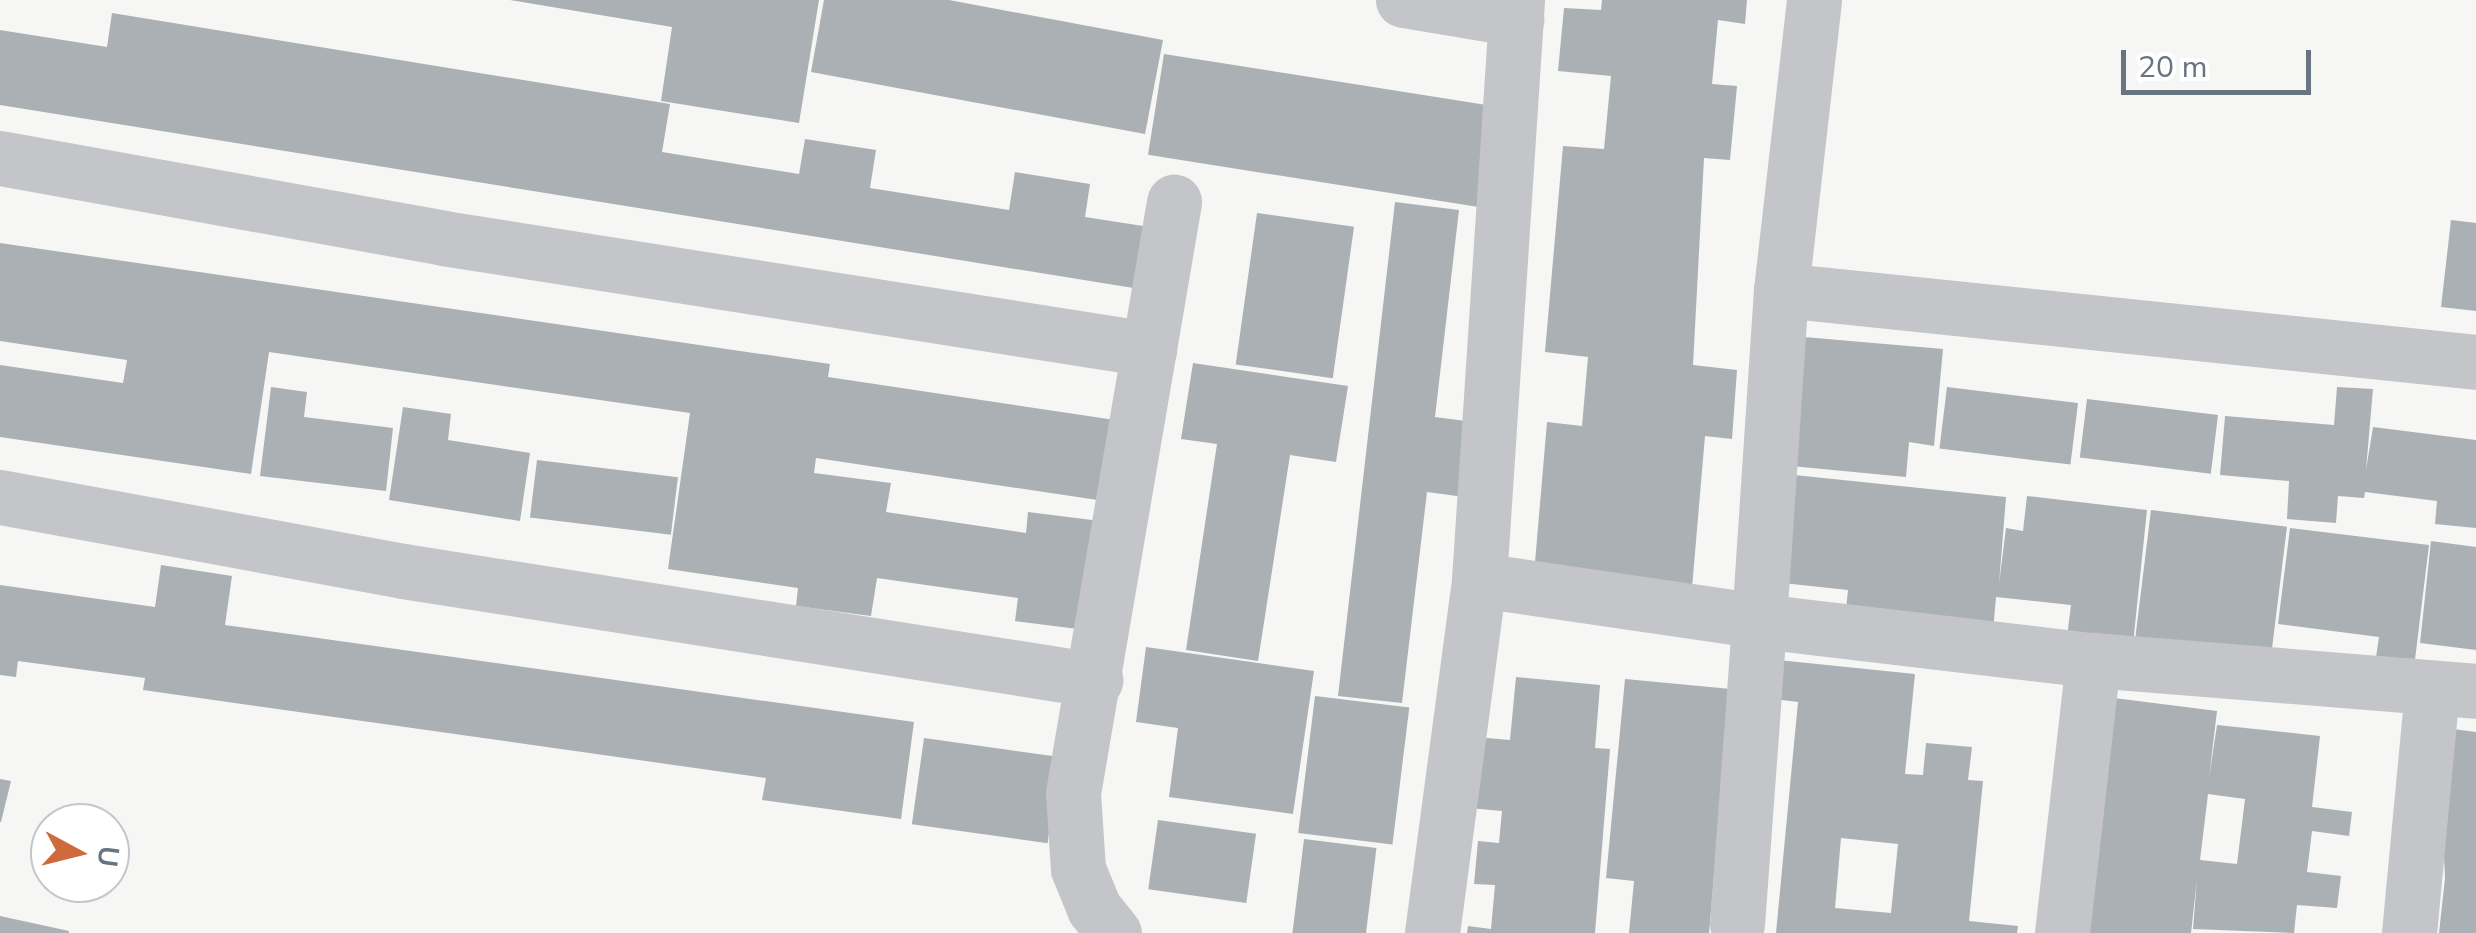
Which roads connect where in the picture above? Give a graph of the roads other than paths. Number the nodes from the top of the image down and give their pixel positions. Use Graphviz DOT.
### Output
graph roads {
  1 [pos="1403,0"];
  2 [pos="1814,0"];
  3 [pos="1517,9"];
  4 [pos="0,158"];
  5 [pos="1174,202"];
  6 [pos="1782,290"];
  7 [pos="1149,349"];
  8 [pos="2476,362"];
  9 [pos="0,498"];
  10 [pos="1478,580"];
  11 [pos="1759,621"];
  12 [pos="2093,660"];
  13 [pos="1095,680"];
  14 [pos="2454,689"];
  15 [pos="1737,924"];
  16 [pos="1114,933"];
  17 [pos="1432,933"];
  18 [pos="2062,933"];
  19 [pos="2409,933"];
  1 -- 3 [label="street"];
  2 -- 6 [label="street"];
  3 -- 10 [label="street"];
  4 -- 7 [label="street"];
  5 -- 7 [label="street"];
  6 -- 8 [label="street"];
  6 -- 11 [label="street"];
  7 -- 13 [label="street"];
  9 -- 13 [label="street"];
  10 -- 11 [label="street"];
  10 -- 17 [label="street"];
  11 -- 12 [label="street"];
  11 -- 15 [label="street"];
  12 -- 14 [label="street"];
  12 -- 18 [label="street"];
  13 -- 16 [label="street"];
  14 -- 19 [label="street"];
}
